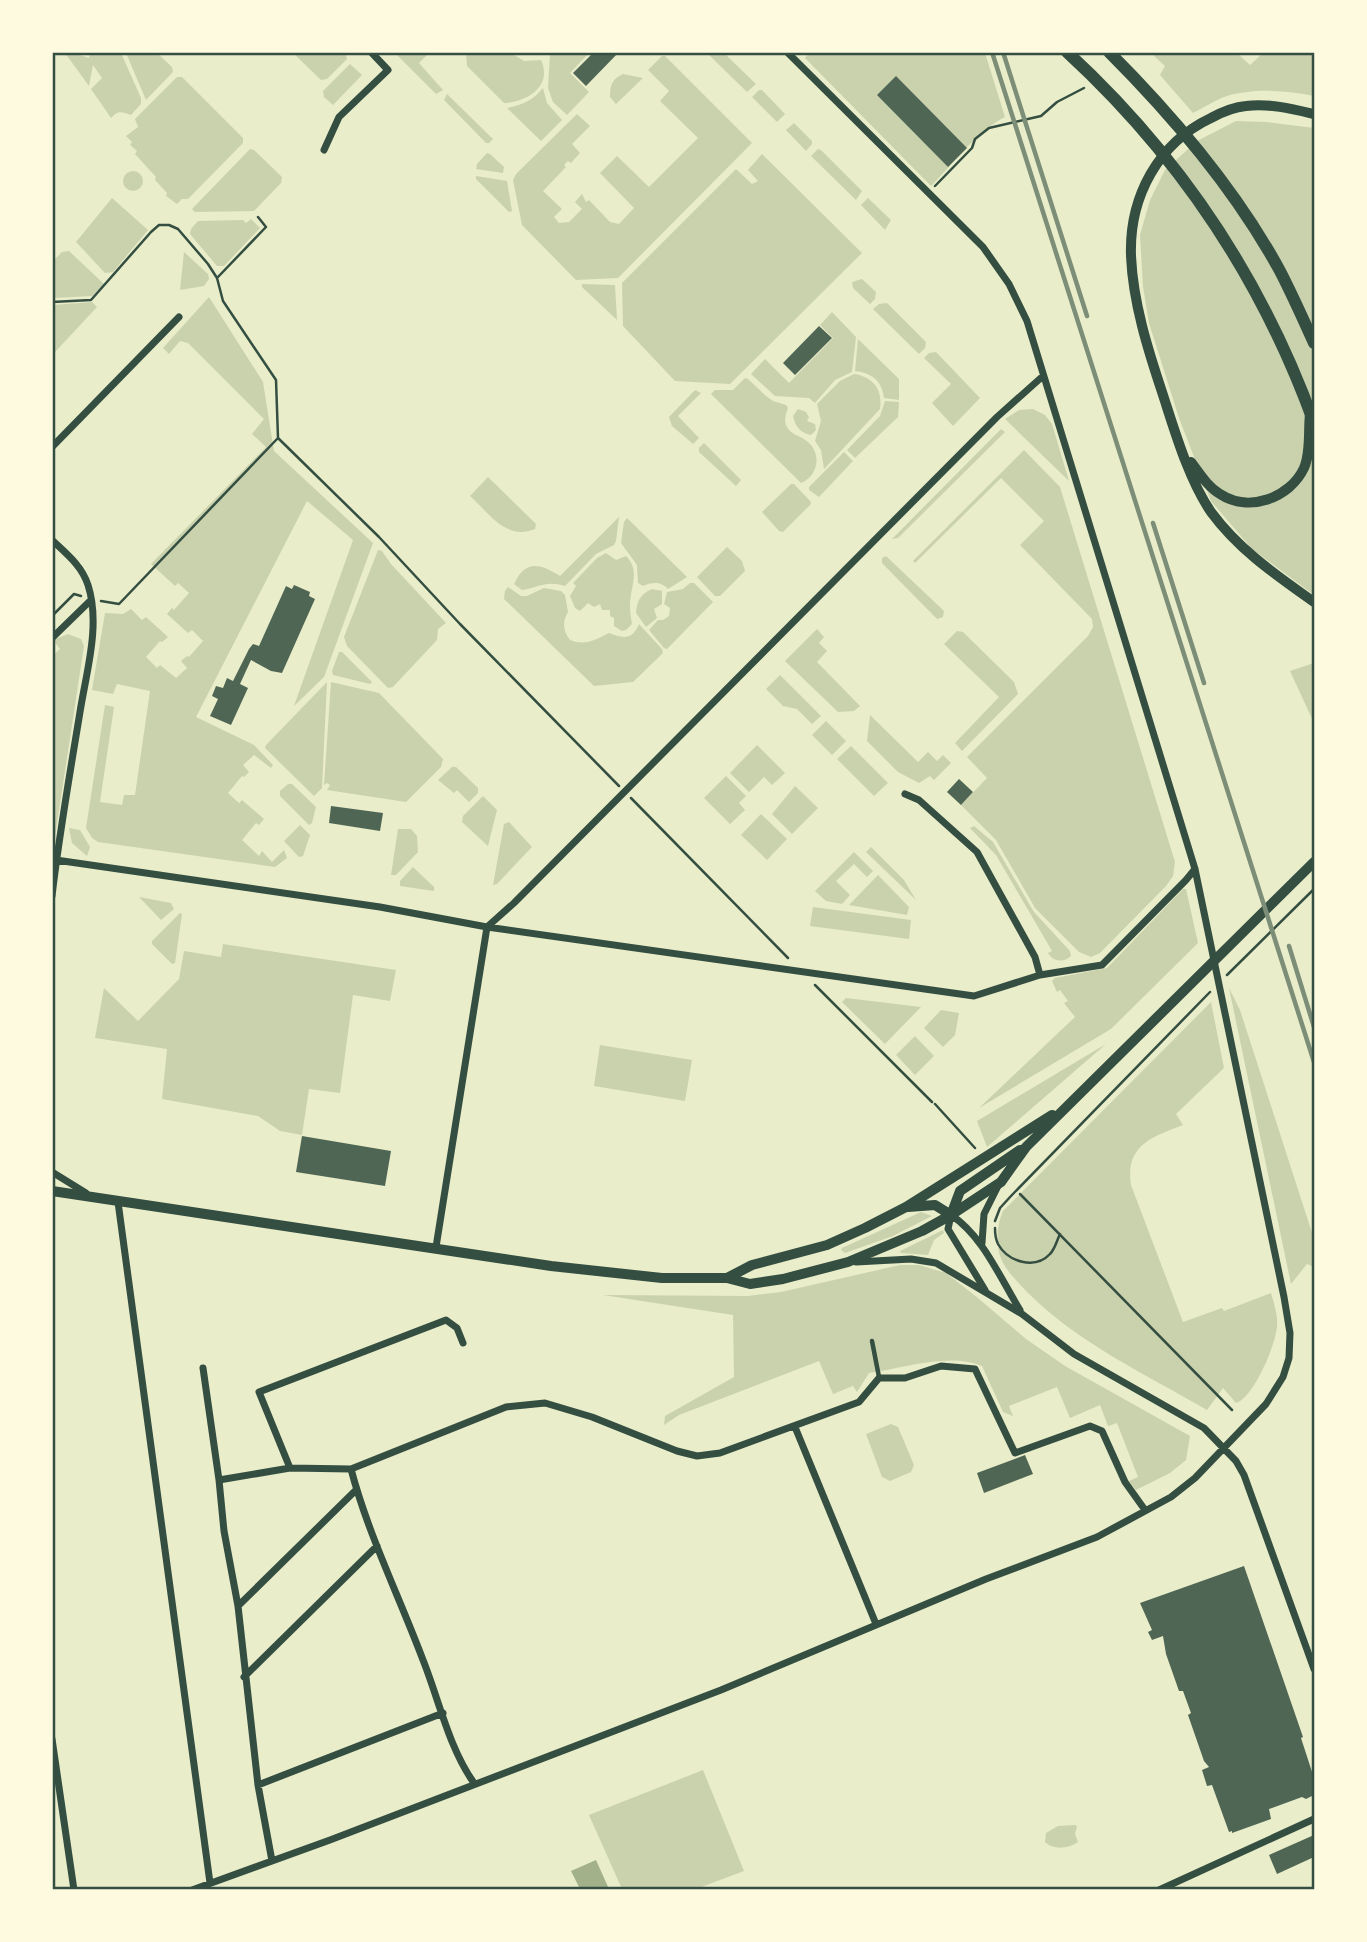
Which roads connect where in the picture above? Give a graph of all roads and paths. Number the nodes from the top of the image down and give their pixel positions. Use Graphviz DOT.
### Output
graph roads {
  1 [pos="371,52"];
  2 [pos="787,52"];
  3 [pos="1067,52"];
  4 [pos="1110,52"];
  5 [pos="1092,83"];
  6 [pos="1314,114"];
  7 [pos="324,150"];
  8 [pos="928,193"];
  9 [pos="258,217"];
  10 [pos="217,278"];
  11 [pos="52,302"];
  12 [pos="179,317"];
  13 [pos="1314,343"];
  14 [pos="1043,376"];
  15 [pos="1312,417"];
  16 [pos="278,438"];
  17 [pos="52,447"];
  18 [pos="1183,451"];
  19 [pos="52,540"];
  20 [pos="74,594"];
  21 [pos="91,600"];
  22 [pos="1314,602"];
  23 [pos="52,616"];
  24 [pos="52,638"];
  25 [pos="624,791"];
  26 [pos="905,794"];
  27 [pos="56,860"];
  28 [pos="1314,862"];
  29 [pos="1195,869"];
  30 [pos="1314,889"];
  31 [pos="52,896"];
  32 [pos="487,927"];
  33 [pos="803,973"];
  34 [pos="1040,975"];
  35 [pos="1226,976"];
  36 [pos="1217,986"];
  37 [pos="1072,1102"];
  38 [pos="1026,1147"];
  39 [pos="977,1150"];
  40 [pos="52,1172"];
  41 [pos="1001,1182"];
  42 [pos="52,1191"];
  43 [pos="1020,1194"];
  44 [pos="93,1197"];
  45 [pos="118,1202"];
  46 [pos="905,1207"];
  47 [pos="951,1215"];
  48 [pos="1060,1234"];
  49 [pos="982,1243"];
  50 [pos="436,1247"];
  51 [pos="848,1262"];
  52 [pos="727,1278"];
  53 [pos="985,1290"];
  54 [pos="1022,1314"];
  55 [pos="872,1340"];
  56 [pos="463,1343"];
  57 [pos="203,1368"];
  58 [pos="879,1378"];
  59 [pos="1232,1410"];
  60 [pos="795,1427"];
  61 [pos="1223,1448"];
  62 [pos="290,1468"];
  63 [pos="351,1469"];
  64 [pos="219,1480"];
  65 [pos="356,1490"];
  66 [pos="1145,1510"];
  67 [pos="377,1546"];
  68 [pos="238,1606"];
  69 [pos="876,1624"];
  70 [pos="1314,1669"];
  71 [pos="244,1677"];
  72 [pos="443,1713"];
  73 [pos="52,1739"];
  74 [pos="474,1783"];
  75 [pos="258,1785"];
  76 [pos="1314,1819"];
  77 [pos="272,1861"];
  78 [pos="210,1883"];
  79 [pos="74,1889"];
  80 [pos="192,1889"];
  81 [pos="1159,1889"];
  1 -- 7 [label="street"];
  2 -- 8 [label="street"];
  3 -- 15 [label="main road"];
  4 -- 13 [label="main road"];
  5 -- 8 [label="path"];
  6 -- 18 [label="street"];
  8 -- 14 [label="street"];
  9 -- 10 [label="path"];
  10 -- 11 [label="path"];
  10 -- 16 [label="path"];
  12 -- 17 [label="street"];
  14 -- 25 [label="street"];
  14 -- 29 [label="street"];
  15 -- 18 [label="street"];
  16 -- 21 [label="path"];
  16 -- 25 [label="path"];
  18 -- 22 [label="street"];
  19 -- 21 [label="street"];
  20 -- 23 [label="path"];
  21 -- 24 [label="street"];
  21 -- 27 [label="street"];
  25 -- 32 [label="street"];
  25 -- 33 [label="path"];
  26 -- 34 [label="street"];
  27 -- 31 [label="street"];
  27 -- 32 [label="street"];
  28 -- 37 [label="street"];
  29 -- 34 [label="street"];
  29 -- 61 [label="street"];
  30 -- 35 [label="path"];
  32 -- 33 [label="street"];
  32 -- 50 [label="street"];
  33 -- 34 [label="street"];
  33 -- 39 [label="path"];
  36 -- 48 [label="path"];
  37 -- 38 [label="street"];
  37 -- 46 [label="street"];
  38 -- 41 [label="street"];
  38 -- 47 [label="street"];
  40 -- 44 [label="street"];
  41 -- 47 [label="street"];
  41 -- 49 [label="street"];
  42 -- 44 [label="street"];
  43 -- 48 [label="path"];
  44 -- 45 [label="street"];
  45 -- 50 [label="street"];
  45 -- 78 [label="street"];
  46 -- 47 [label="street"];
  46 -- 52 [label="street"];
  47 -- 49 [label="street"];
  47 -- 51 [label="street"];
  47 -- 53 [label="street"];
  48 -- 59 [label="path"];
  49 -- 54 [label="street"];
  50 -- 52 [label="street"];
  51 -- 52 [label="street"];
  51 -- 53 [label="street"];
  53 -- 54 [label="street"];
  54 -- 61 [label="street"];
  55 -- 58 [label="lane"];
  56 -- 62 [label="street"];
  57 -- 64 [label="street"];
  58 -- 60 [label="street"];
  58 -- 66 [label="street"];
  60 -- 63 [label="street"];
  60 -- 69 [label="street"];
  61 -- 66 [label="street"];
  61 -- 70 [label="street"];
  62 -- 63 [label="street"];
  62 -- 64 [label="street"];
  63 -- 65 [label="street"];
  64 -- 68 [label="street"];
  65 -- 67 [label="street"];
  65 -- 68 [label="street"];
  66 -- 69 [label="street"];
  67 -- 71 [label="street"];
  67 -- 72 [label="street"];
  68 -- 71 [label="street"];
  69 -- 74 [label="street"];
  71 -- 75 [label="street"];
  72 -- 74 [label="street"];
  72 -- 75 [label="street"];
  73 -- 79 [label="street"];
  74 -- 77 [label="street"];
  75 -- 77 [label="street"];
  76 -- 81 [label="street"];
  77 -- 78 [label="street"];
  78 -- 80 [label="street"];
}
